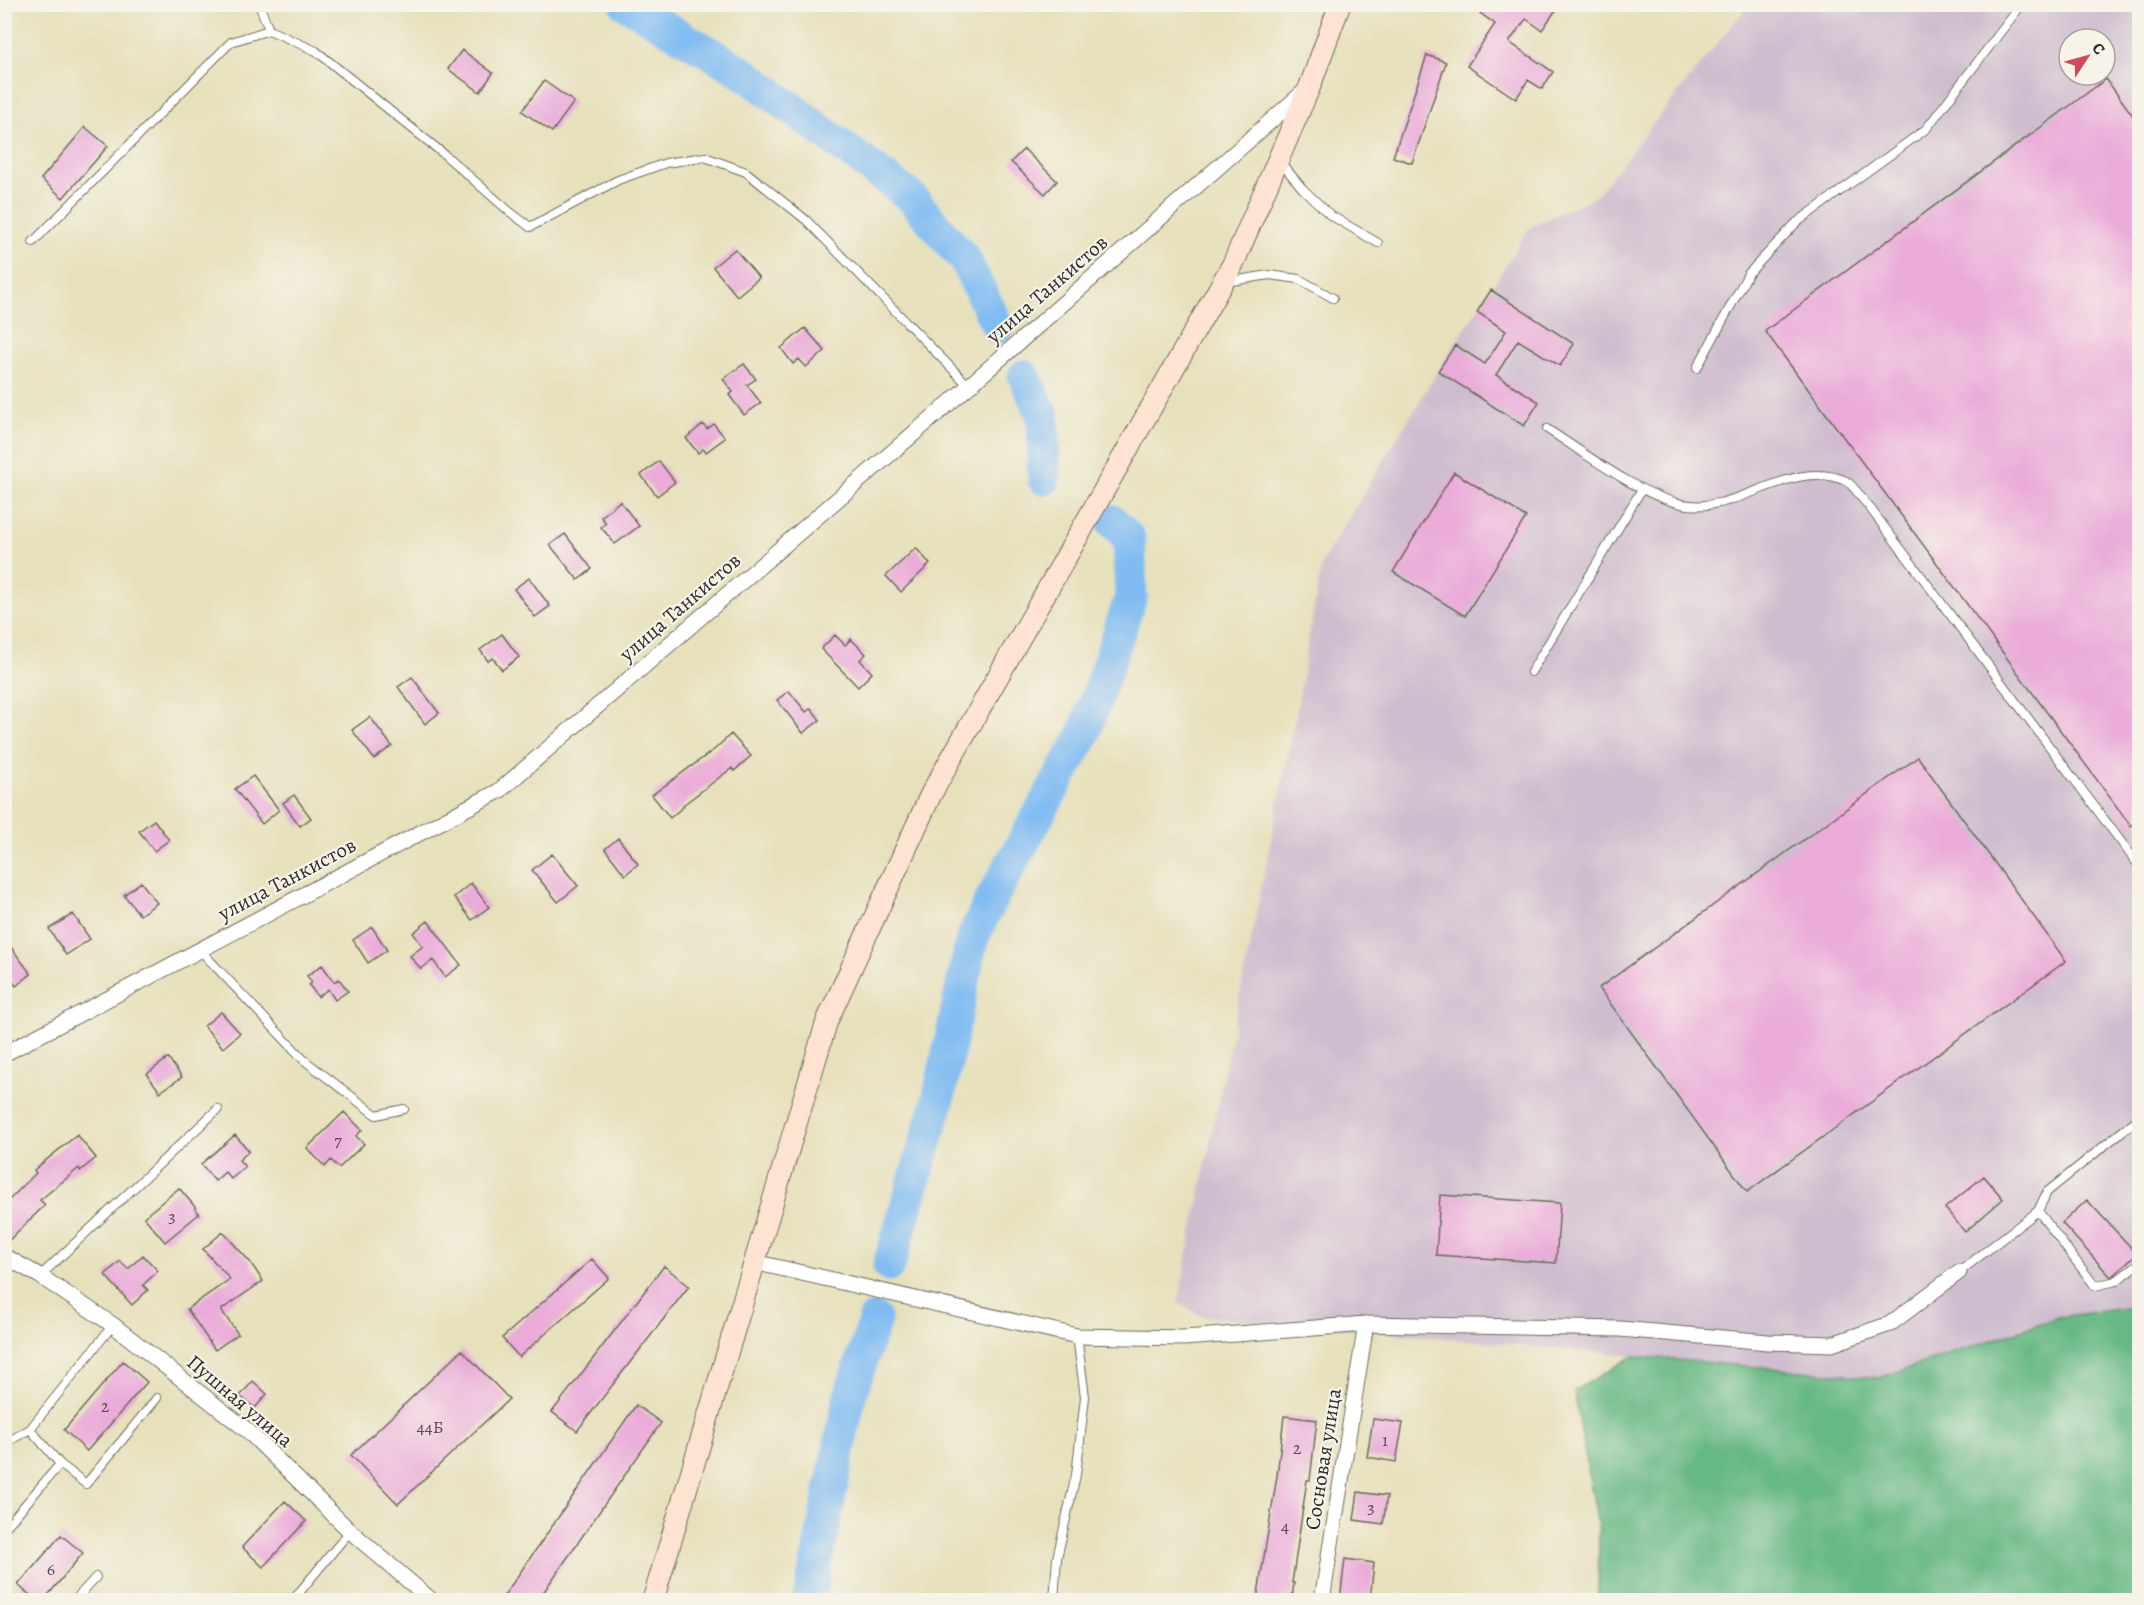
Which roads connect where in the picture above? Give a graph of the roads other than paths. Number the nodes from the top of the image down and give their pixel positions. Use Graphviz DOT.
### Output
graph roads {
  1 [pos="259,4"];
  2 [pos="1340,4"];
  3 [pos="2022,4"];
  4 [pos="269,30"];
  5 [pos="1310,86"];
  6 [pos="1278,159"];
  7 [pos="33,242"];
  8 [pos="1378,243"];
  9 [pos="1222,283"];
  10 [pos="1333,298"];
  11 [pos="1697,368"];
  12 [pos="969,386"];
  13 [pos="1547,429"];
  14 [pos="1642,489"];
  15 [pos="1531,672"];
  16 [pos="2139,867"];
  17 [pos="200,949"];
  18 [pos="4,1054"];
  19 [pos="218,1109"];
  20 [pos="404,1109"];
  21 [pos="2139,1117"];
  22 [pos="2038,1211"];
  23 [pos="4,1256"];
  24 [pos="754,1262"];
  25 [pos="2139,1263"];
  26 [pos="1959,1272"];
  27 [pos="40,1276"];
  28 [pos="1366,1324"];
  29 [pos="113,1325"];
  30 [pos="1077,1336"];
  31 [pos="157,1398"];
  32 [pos="30,1429"];
  33 [pos="4,1444"];
  34 [pos="60,1464"];
  35 [pos="4,1529"];
  36 [pos="350,1531"];
  37 [pos="96,1577"];
  38 [pos="651,1599"];
  39 [pos="75,1600"];
  40 [pos="293,1600"];
  41 [pos="431,1600"];
  42 [pos="1054,1600"];
  43 [pos="1322,1600"];
  1 -- 4 [label="lane"];
  2 -- 5 [label="main road"];
  3 -- 11 [label="lane"];
  4 -- 7 [label="lane"];
  4 -- 12 [label="lane"];
  5 -- 6 [label="main road"];
  5 -- 12 [label="street, улица Танкистов"];
  6 -- 8 [label="lane"];
  6 -- 9 [label="main road"];
  9 -- 10 [label="lane"];
  9 -- 24 [label="main road"];
  12 -- 17 [label="street, улица Танкистов"];
  13 -- 14 [label="lane"];
  14 -- 15 [label="lane"];
  14 -- 16 [label="lane"];
  17 -- 18 [label="street, улица Танкистов"];
  17 -- 20 [label="lane"];
  19 -- 27 [label="lane"];
  21 -- 22 [label="lane"];
  22 -- 25 [label="lane"];
  22 -- 26 [label="lane"];
  23 -- 27 [label="street, Пушная улица"];
  24 -- 30 [label="street"];
  24 -- 38 [label="main road"];
  26 -- 28 [label="street"];
  27 -- 29 [label="street, Пушная улица"];
  28 -- 30 [label="street"];
  28 -- 43 [label="street, Сосновая улица"];
  29 -- 32 [label="lane"];
  29 -- 36 [label="street, Пушная улица"];
  30 -- 42 [label="lane"];
  31 -- 34 [label="lane"];
  32 -- 33 [label="lane"];
  32 -- 34 [label="lane"];
  34 -- 35 [label="lane"];
  36 -- 40 [label="lane"];
  36 -- 41 [label="street, Пушная улица"];
  37 -- 39 [label="lane"];
}
